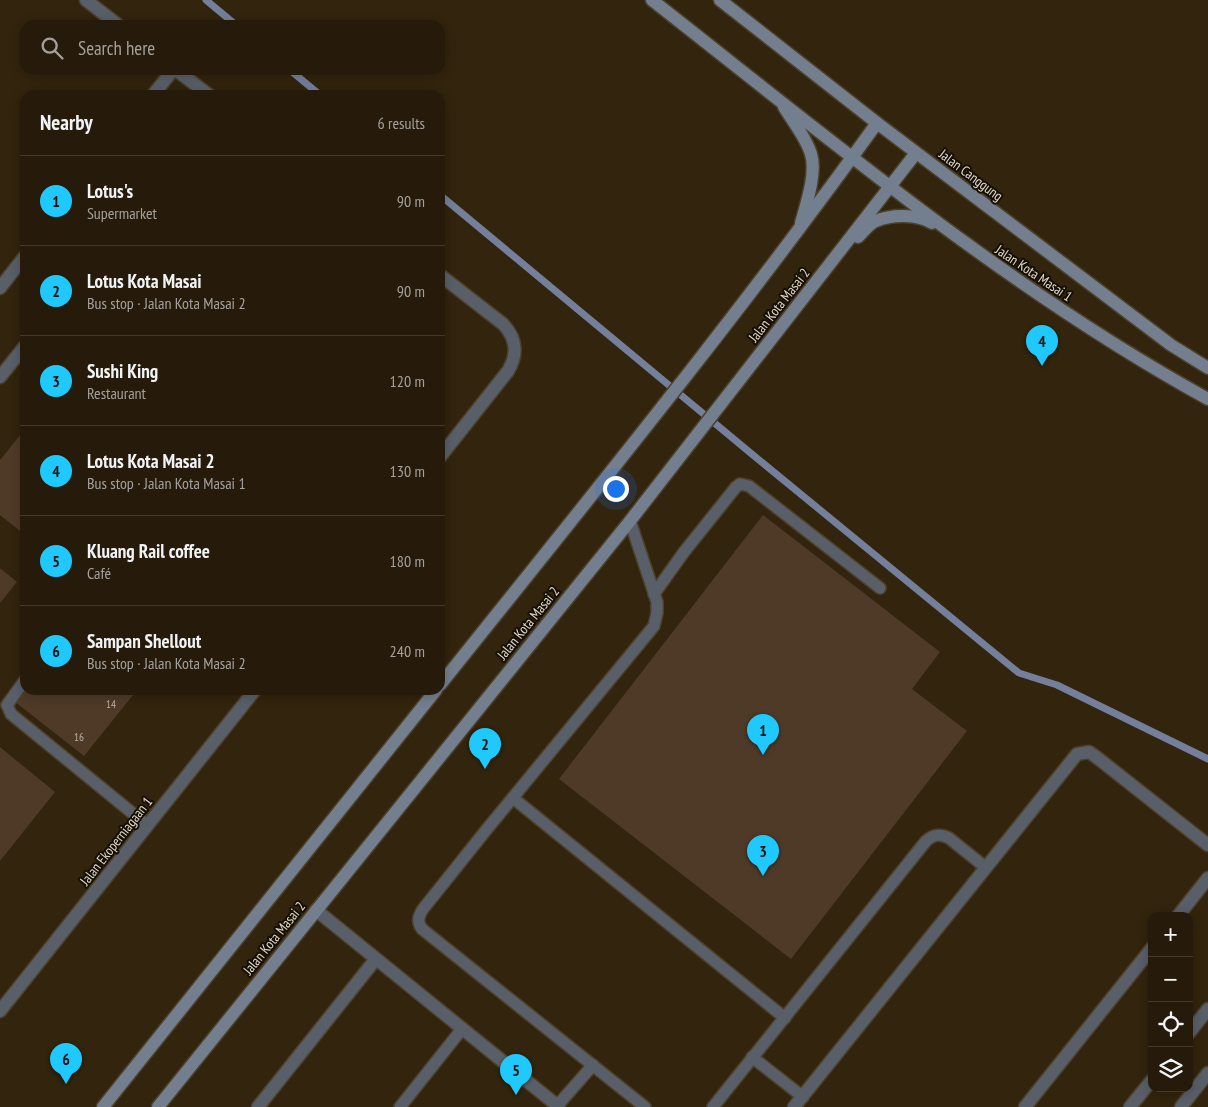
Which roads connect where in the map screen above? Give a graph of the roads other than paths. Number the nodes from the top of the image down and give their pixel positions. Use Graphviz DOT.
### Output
graph roads {
  1 [pos="86,0"];
  2 [pos="652,0"];
  3 [pos="720,0"];
  4 [pos="112,20"];
  5 [pos="171,75"];
  6 [pos="182,75"];
  7 [pos="157,90"];
  8 [pos="202,90"];
  9 [pos="778,98"];
  10 [pos="877,124"];
  11 [pos="916,153"];
  12 [pos="853,157"];
  13 [pos="890,186"];
  14 [pos="800,230"];
  15 [pos="980,254"];
  16 [pos="20,262"];
  17 [pos="830,263"];
  18 [pos="445,279"];
  19 [pos="0,288"];
  20 [pos="20,352"];
  21 [pos="1208,368"];
  22 [pos="0,377"];
  23 [pos="1208,399"];
  24 [pos="445,451"];
  25 [pos="630,521"];
  26 [pos="880,588"];
  27 [pos="654,594"];
  28 [pos="445,679"];
  29 [pos="20,687"];
  30 [pos="251,695"];
  31 [pos="432,695"];
  32 [pos="513,798"];
  33 [pos="147,825"];
  34 [pos="1208,845"];
  35 [pos="985,867"];
  36 [pos="1208,878"];
  37 [pos="316,910"];
  38 [pos="1181,912"];
  39 [pos="1148,953"];
  40 [pos="376,960"];
  41 [pos="1208,1009"];
  42 [pos="0,1011"];
  43 [pos="785,1018"];
  44 [pos="1193,1028"];
  45 [pos="462,1029"];
  46 [pos="752,1057"];
  47 [pos="593,1065"];
  48 [pos="1208,1073"];
  49 [pos="1148,1085"];
  50 [pos="803,1097"];
  51 [pos="103,1107"];
  52 [pos="158,1107"];
  53 [pos="258,1107"];
  54 [pos="400,1107"];
  55 [pos="557,1107"];
  56 [pos="645,1107"];
  57 [pos="713,1107"];
  58 [pos="794,1107"];
  59 [pos="1026,1107"];
  60 [pos="1130,1107"];
  61 [pos="1181,1107"];
  1 -- 4 [label="street"];
  2 -- 9 [label="main road"];
  3 -- 10 [label="main road, Jalan Canggung"];
  5 -- 7 [label="street"];
  6 -- 8 [label="street"];
  9 -- 12 [label="main road"];
  9 -- 14 [label="main road"];
  10 -- 11 [label="main road, Jalan Canggung"];
  10 -- 12 [label="main road"];
  11 -- 13 [label="main road, Jalan Kota Masai 2"];
  11 -- 21 [label="main road, Jalan Canggung"];
  12 -- 13 [label="main road, Jalan Kota Masai 1"];
  12 -- 14 [label="main road"];
  13 -- 15 [label="main road, Jalan Kota Masai 1"];
  13 -- 17 [label="main road, Jalan Kota Masai 2"];
  14 -- 28 [label="main road"];
  15 -- 17 [label="main road"];
  15 -- 23 [label="main road, Jalan Kota Masai 1"];
  16 -- 19 [label="street"];
  17 -- 25 [label="main road, Jalan Kota Masai 2"];
  18 -- 24 [label="street"];
  20 -- 22 [label="street"];
  25 -- 27 [label="lane"];
  25 -- 37 [label="main road, Jalan Kota Masai 2"];
  26 -- 27 [label="lane"];
  27 -- 32 [label="lane"];
  29 -- 33 [label="lane"];
  30 -- 33 [label="street, Jalan Ekoperniagaan 1"];
  31 -- 51 [label="main road, Jalan Kota Masai 2"];
  32 -- 43 [label="lane"];
  32 -- 47 [label="lane"];
  33 -- 42 [label="street, Jalan Ekoperniagaan 1"];
  34 -- 35 [label="street"];
  35 -- 43 [label="lane"];
  35 -- 50 [label="street"];
  36 -- 38 [label="street"];
  37 -- 40 [label="street"];
  37 -- 52 [label="main road, Jalan Kota Masai 2"];
  39 -- 59 [label="street"];
  40 -- 45 [label="street"];
  40 -- 53 [label="street"];
  41 -- 44 [label="street"];
  43 -- 46 [label="lane"];
  45 -- 54 [label="lane"];
  45 -- 55 [label="street"];
  46 -- 50 [label="lane"];
  46 -- 57 [label="lane"];
  47 -- 55 [label="lane"];
  47 -- 56 [label="lane"];
  48 -- 61 [label="street"];
  49 -- 60 [label="street"];
  50 -- 58 [label="street"];
}
